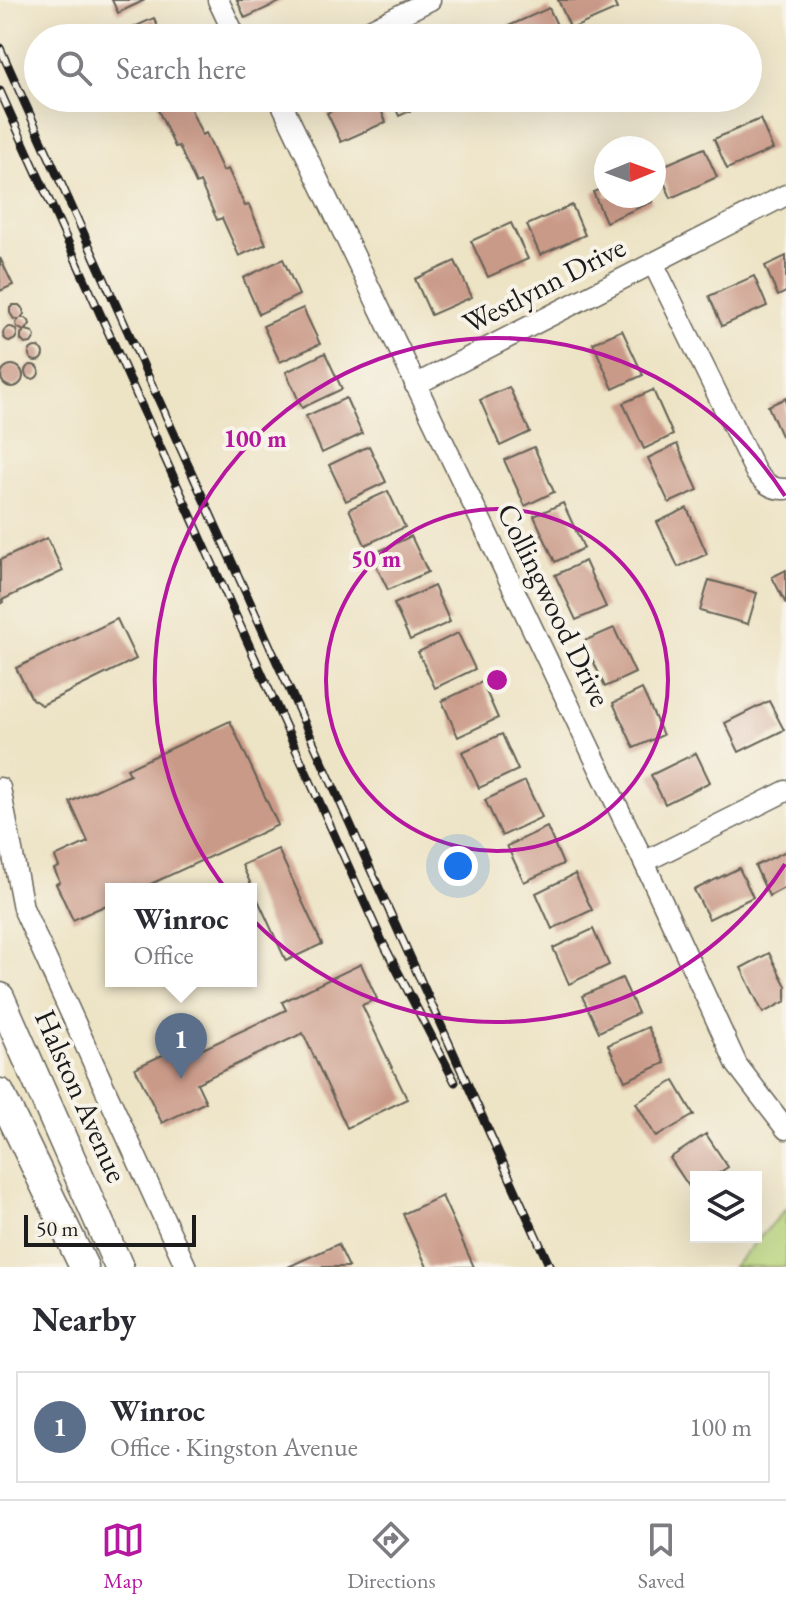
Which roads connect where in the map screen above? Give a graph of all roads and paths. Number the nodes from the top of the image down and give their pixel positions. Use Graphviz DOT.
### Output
graph roads {
  1 [pos="218,0"];
  2 [pos="421,2"];
  3 [pos="229,24"];
  4 [pos="380,24"];
  5 [pos="286,112"];
  6 [pos="786,195"];
  7 [pos="653,263"];
  8 [pos="415,385"];
  9 [pos="786,489"];
  10 [pos="0,788"];
  11 [pos="786,791"];
  12 [pos="644,862"];
  13 [pos="0,997"];
  14 [pos="0,1093"];
  15 [pos="786,1129"];
  16 [pos="84,1267"];
  17 [pos="119,1267"];
  18 [pos="186,1267"];
  1 -- 3 [label="street"];
  2 -- 4 [label="street"];
  5 -- 8 [label="street, Collingwood Drive"];
  6 -- 7 [label="street, Westlynn Drive"];
  7 -- 8 [label="street, Westlynn Drive"];
  7 -- 9 [label="street"];
  8 -- 12 [label="street, Collingwood Drive"];
  10 -- 18 [label="street"];
  11 -- 12 [label="street"];
  12 -- 15 [label="street, Collingwood Drive"];
  13 -- 17 [label="main road, Halston Avenue"];
  14 -- 16 [label="main road"];
}
